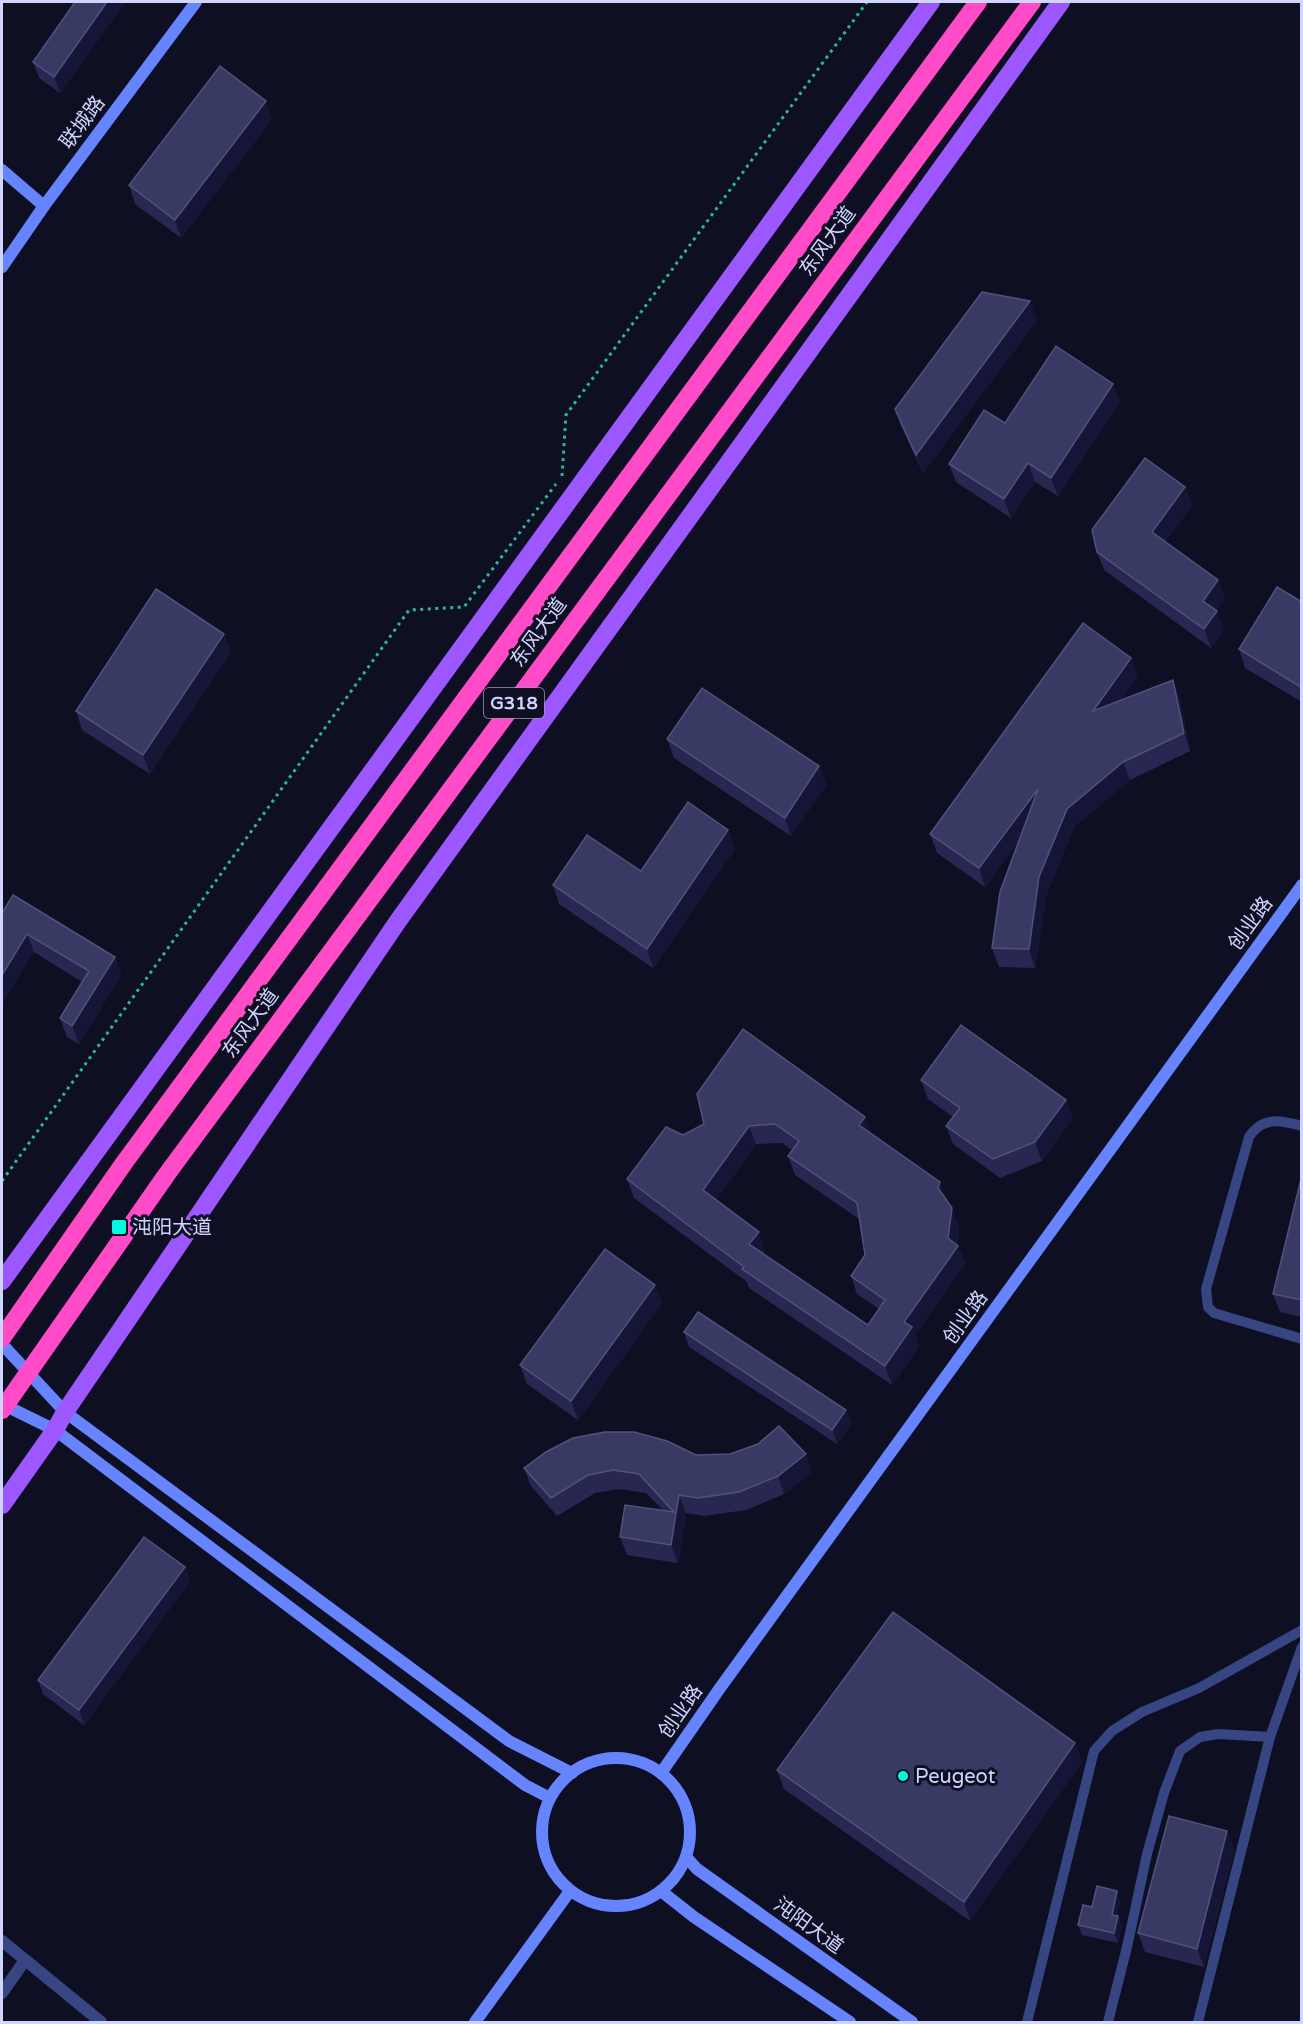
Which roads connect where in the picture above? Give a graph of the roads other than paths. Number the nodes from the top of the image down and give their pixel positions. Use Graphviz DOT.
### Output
graph roads {
  1 [pos="196,2"];
  2 [pos="931,2"];
  3 [pos="978,2"];
  4 [pos="1032,2"];
  5 [pos="1061,2"];
  6 [pos="2,170"];
  7 [pos="2,181"];
  8 [pos="44,206"];
  9 [pos="2,267"];
  10 [pos="1302,885"];
  11 [pos="1302,1126"];
  12 [pos="2,1281"];
  13 [pos="2,1338"];
  14 [pos="1302,1339"];
  15 [pos="2,1344"];
  16 [pos="2,1404"];
  17 [pos="2,1410"];
  18 [pos="65,1412"];
  19 [pos="55,1430"];
  20 [pos="2,1505"];
  21 [pos="1302,1630"];
  22 [pos="1302,1647"];
  23 [pos="1270,1737"];
  24 [pos="572,1773"];
  25 [pos="662,1773"];
  26 [pos="550,1798"];
  27 [pos="687,1858"];
  28 [pos="570,1891"];
  29 [pos="662,1891"];
  30 [pos="2,1941"];
  31 [pos="25,1960"];
  32 [pos="2,1993"];
  33 [pos="101,2022"];
  34 [pos="475,2022"];
  35 [pos="850,2022"];
  36 [pos="912,2022"];
  37 [pos="1027,2022"];
  38 [pos="1108,2022"];
  39 [pos="1198,2022"];
  1 -- 8 [label="main road, 联城路"];
  2 -- 12 [label="main road"];
  3 -- 13 [label="highway, 东风大道 / G318"];
  4 -- 17 [label="highway, 东风大道 / G318, bridge"];
  5 -- 18 [label="main road"];
  6 -- 8 [label="main road"];
  7 -- 8 [label="main road"];
  8 -- 9 [label="main road, 联城路"];
  10 -- 25 [label="main road, 创业路"];
  11 -- 14 [label="lane"];
  15 -- 18 [label="main road"];
  16 -- 19 [label="main road"];
  18 -- 19 [label="main road"];
  18 -- 24 [label="main road"];
  19 -- 20 [label="main road"];
  19 -- 26 [label="main road"];
  21 -- 37 [label="lane"];
  22 -- 23 [label="lane"];
  23 -- 38 [label="lane"];
  23 -- 39 [label="lane"];
  24 -- 25 [label="main road"];
  24 -- 26 [label="main road"];
  25 -- 27 [label="main road"];
  26 -- 28 [label="main road"];
  27 -- 29 [label="main road"];
  27 -- 36 [label="main road, 沌阳大道"];
  28 -- 29 [label="main road"];
  28 -- 34 [label="main road"];
  29 -- 35 [label="main road"];
  30 -- 31 [label="street"];
  31 -- 32 [label="street"];
  31 -- 33 [label="street"];
}
